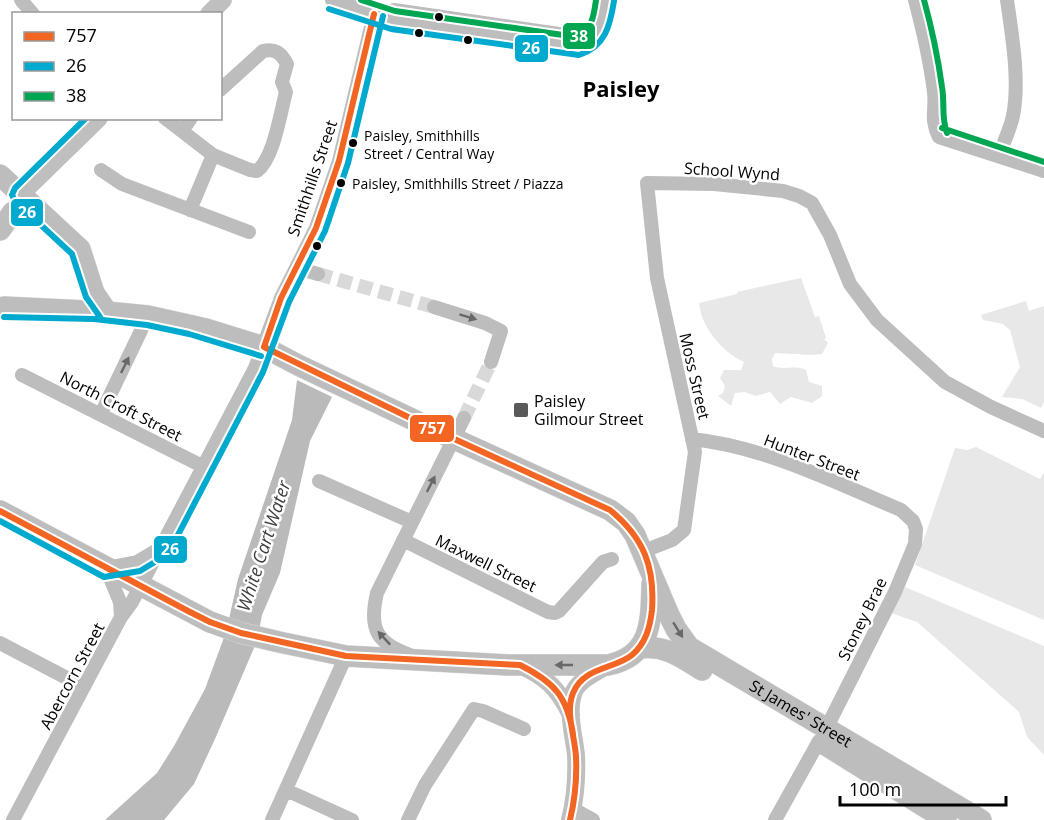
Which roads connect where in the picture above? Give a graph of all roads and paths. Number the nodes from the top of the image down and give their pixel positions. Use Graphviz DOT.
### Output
graph roads {
  1 [pos="21,0"];
  2 [pos="223,0"];
  3 [pos="332,0"];
  4 [pos="605,0"];
  5 [pos="915,0"];
  6 [pos="1007,0"];
  7 [pos="31,12"];
  8 [pos="211,12"];
  9 [pos="374,15"];
  10 [pos="222,88"];
  11 [pos="97,120"];
  12 [pos="168,120"];
  13 [pos="190,120"];
  14 [pos="182,131"];
  15 [pos="213,155"];
  16 [pos="999,156"];
  17 [pos="101,170"];
  18 [pos="1044,171"];
  19 [pos="0,175"];
  20 [pos="647,183"];
  21 [pos="26,200"];
  22 [pos="190,210"];
  23 [pos="0,230"];
  24 [pos="249,232"];
  25 [pos="297,268"];
  26 [pos="318,274"];
  27 [pos="434,307"];
  28 [pos="0,309"];
  29 [pos="106,312"];
  30 [pos="148,316"];
  31 [pos="264,347"];
  32 [pos="491,362"];
  33 [pos="22,375"];
  34 [pos="101,414"];
  35 [pos="464,418"];
  36 [pos="1044,431"];
  37 [pos="454,439"];
  38 [pos="692,439"];
  39 [pos="204,467"];
  40 [pos="319,481"];
  41 [pos="0,511"];
  42 [pos="913,521"];
  43 [pos="412,522"];
  44 [pos="403,540"];
  45 [pos="161,548"];
  46 [pos="644,551"];
  47 [pos="612,559"];
  48 [pos="106,568"];
  49 [pos="652,578"];
  50 [pos="140,586"];
  51 [pos="121,617"];
  52 [pos="0,643"];
  53 [pos="640,648"];
  54 [pos="346,656"];
  55 [pos="427,660"];
  56 [pos="520,665"];
  57 [pos="608,665"];
  58 [pos="84,687"];
  59 [pos="571,715"];
  60 [pos="524,729"];
  61 [pos="822,735"];
  62 [pos="285,790"];
  63 [pos="571,814"];
  64 [pos="13,820"];
  65 [pos="272,820"];
  66 [pos="352,820"];
  67 [pos="408,820"];
  68 [pos="593,820"];
  69 [pos="775,820"];
  70 [pos="946,820"];
  71 [pos="981,820"];
  1 -- 7 [label="street"];
  2 -- 8 [label="street"];
  3 -- 9 [label="street"];
  4 -- 9 [label="street"];
  5 -- 16 [label="street"];
  6 -- 16 [label="street"];
  9 -- 25 [label="street, Smithhills Street"];
  10 -- 15 [label="street"];
  11 -- 21 [label="street"];
  12 -- 14 [label="street"];
  13 -- 14 [label="street"];
  14 -- 15 [label="street"];
  15 -- 22 [label="street"];
  16 -- 18 [label="street"];
  17 -- 22 [label="street"];
  19 -- 21 [label="main road"];
  20 -- 36 [label="street, School Wynd"];
  20 -- 38 [label="street, Moss Street"];
  21 -- 23 [label="main road"];
  21 -- 29 [label="main road"];
  22 -- 24 [label="street"];
  25 -- 26 [label="street"];
  25 -- 31 [label="street, Smithhills Street"];
  27 -- 32 [label="street, one-way"];
  28 -- 29 [label="main road"];
  29 -- 30 [label="main road"];
  30 -- 31 [label="main road"];
  34 -- 30 [label="street, one-way"];
  31 -- 37 [label="main road"];
  31 -- 39 [label="street, Abercorn Street"];
  33 -- 34 [label="street, North Croft Street"];
  34 -- 39 [label="street, North Croft Street"];
  35 -- 37 [label="street"];
  43 -- 37 [label="street, one-way"];
  37 -- 46 [label="main road"];
  38 -- 42 [label="street, Hunter Street"];
  38 -- 46 [label="street, Moss Street"];
  39 -- 45 [label="street, Abercorn Street"];
  40 -- 43 [label="street"];
  41 -- 48 [label="main road"];
  42 -- 61 [label="street, Stoney Brae"];
  43 -- 44 [label="street"];
  44 -- 47 [label="street, Maxwell Street"];
  55 -- 44 [label="street, one-way"];
  45 -- 48 [label="street"];
  45 -- 50 [label="street, Abercorn Street"];
  46 -- 49 [label="main road"];
  48 -- 50 [label="main road"];
  48 -- 51 [label="street"];
  49 -- 53 [label="main road"];
  49 -- 61 [label="main road, St James' Street, one-way"];
  50 -- 51 [label="street, Abercorn Street"];
  50 -- 54 [label="main road"];
  51 -- 58 [label="street, Abercorn Street"];
  52 -- 58 [label="street"];
  53 -- 57 [label="main road"];
  53 -- 61 [label="main road, St James' Street"];
  54 -- 55 [label="main road"];
  54 -- 62 [label="street"];
  55 -- 56 [label="main road"];
  57 -- 56 [label="main road, one-way"];
  56 -- 59 [label="street"];
  57 -- 59 [label="street"];
  58 -- 64 [label="street, Abercorn Street"];
  59 -- 63 [label="street"];
  60 -- 67 [label="street"];
  61 -- 69 [label="street, Stoney Brae"];
  61 -- 70 [label="main road, St James' Street"];
  61 -- 71 [label="main road, St James' Street"];
  62 -- 65 [label="street"];
  62 -- 66 [label="street"];
  63 -- 68 [label="street"];
}
